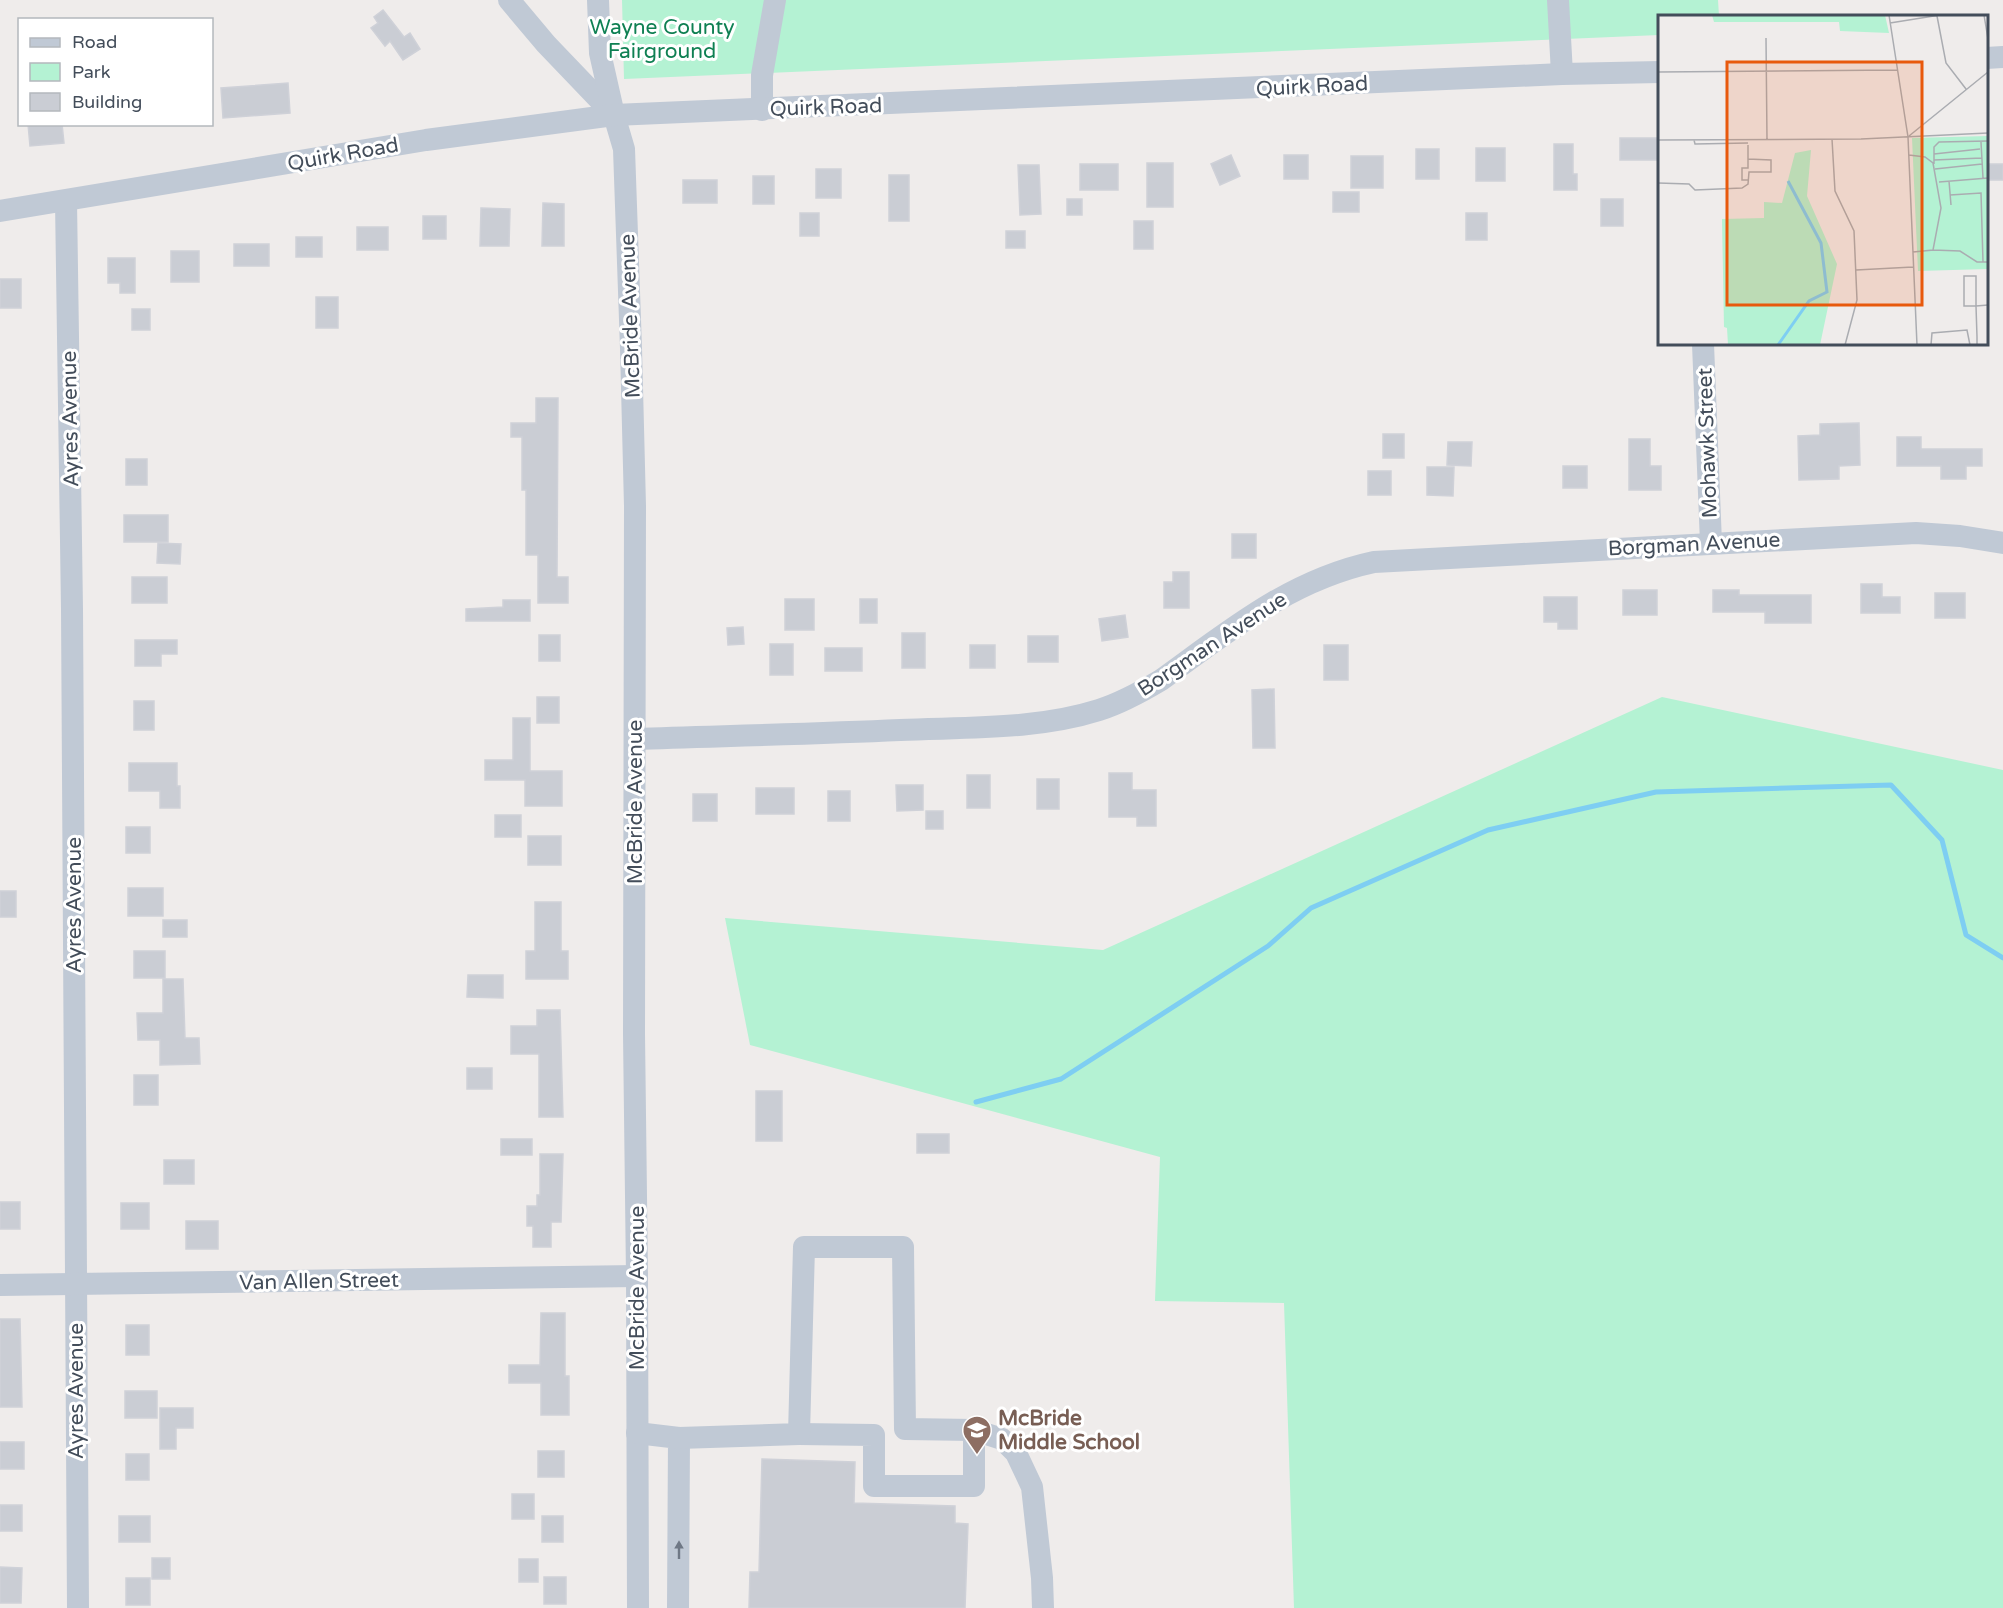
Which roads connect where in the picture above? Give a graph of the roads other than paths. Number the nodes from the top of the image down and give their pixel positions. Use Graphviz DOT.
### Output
graph roads {
  1 [pos="509,0"];
  2 [pos="598,0"];
  3 [pos="775,0"];
  4 [pos="1558,0"];
  5 [pos="2003,57"];
  6 [pos="1988,58"];
  7 [pos="1658,72"];
  8 [pos="1562,74"];
  9 [pos="762,110"];
  10 [pos="614,115"];
  11 [pos="66,201"];
  12 [pos="0,212"];
  13 [pos="1703,345"];
  14 [pos="1711,543"];
  15 [pos="2003,543"];
  16 [pos="635,739"];
  17 [pos="637,1276"];
  18 [pos="75,1284"];
  19 [pos="0,1285"];
  20 [pos="974,1430"];
  21 [pos="638,1432"];
  22 [pos="799,1434"];
  23 [pos="679,1438"];
  24 [pos="78,1608"];
  25 [pos="638,1608"];
  26 [pos="678,1608"];
  27 [pos="1043,1608"];
  1 -- 10 [label="street"];
  2 -- 10 [label="street, McBride Avenue"];
  3 -- 9 [label="street"];
  4 -- 8 [label="street"];
  5 -- 6 [label="street"];
  7 -- 8 [label="street, Quirk Road"];
  8 -- 9 [label="street, Quirk Road"];
  9 -- 10 [label="street, Quirk Road"];
  10 -- 11 [label="street, Quirk Road"];
  10 -- 16 [label="street, McBride Avenue"];
  11 -- 12 [label="street, Quirk Road"];
  11 -- 18 [label="street, Ayres Avenue"];
  13 -- 14 [label="street, Mohawk Street"];
  14 -- 15 [label="street, Borgman Avenue"];
  14 -- 16 [label="street, Borgman Avenue"];
  16 -- 17 [label="street, McBride Avenue"];
  17 -- 18 [label="street, Van Allen Street"];
  17 -- 21 [label="street, McBride Avenue"];
  18 -- 19 [label="street, Van Allen Street"];
  18 -- 24 [label="street, Ayres Avenue"];
  20 -- 22 [label="street"];
  20 -- 22 [label="street"];
  20 -- 27 [label="street"];
  21 -- 23 [label="street"];
  21 -- 25 [label="street, McBride Avenue"];
  22 -- 23 [label="street"];
  26 -- 23 [label="street, one-way"];
}
